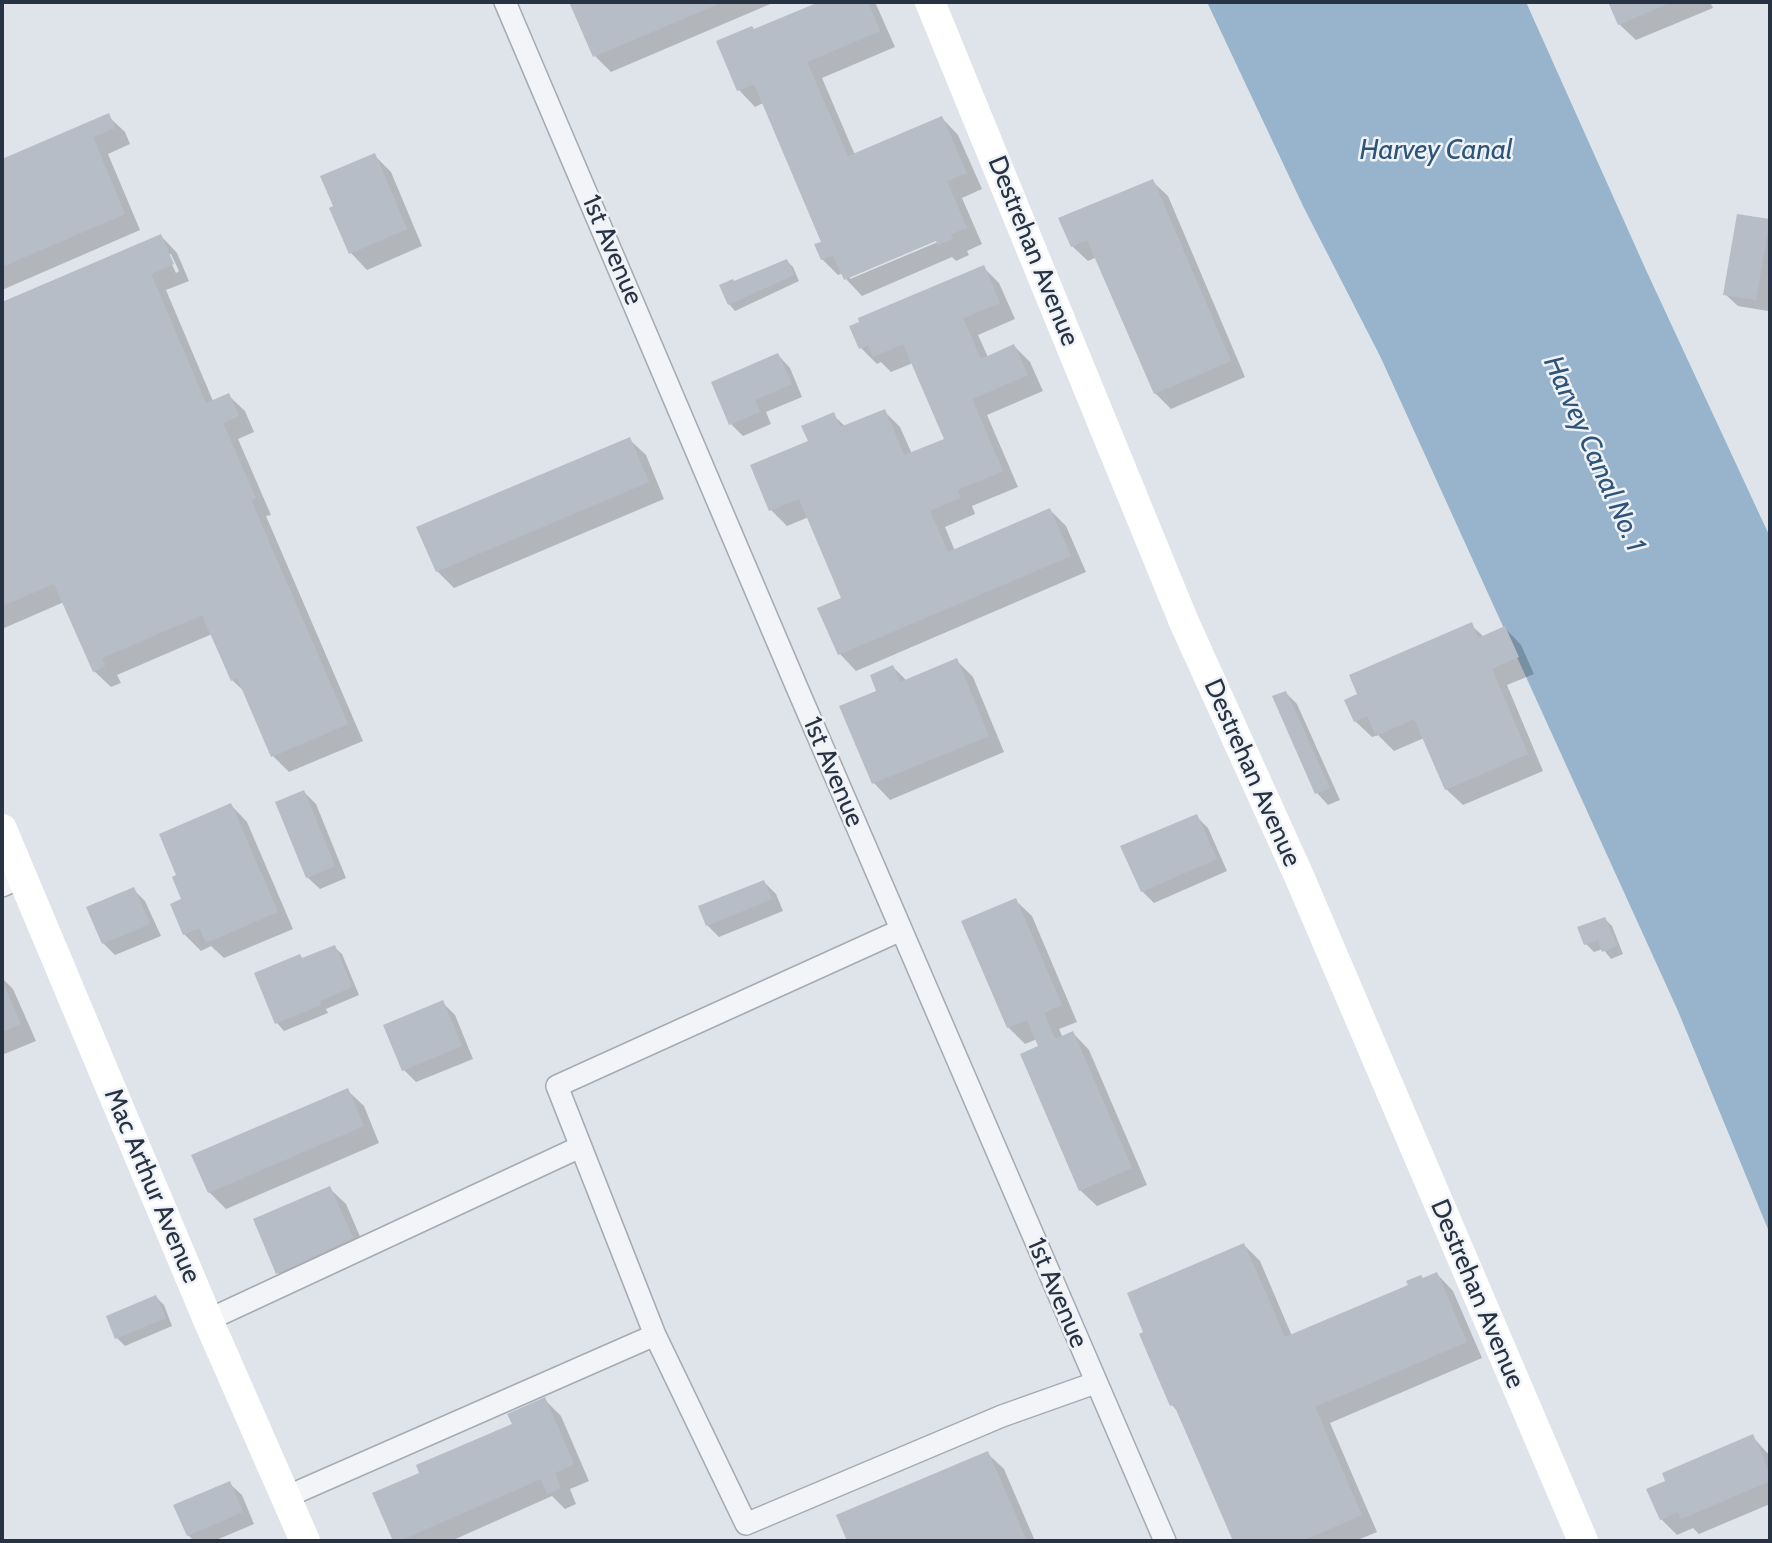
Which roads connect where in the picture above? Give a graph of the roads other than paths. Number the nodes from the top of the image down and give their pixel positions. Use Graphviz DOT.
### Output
graph roads {
  1 [pos="505,2"];
  2 [pos="930,2"];
  3 [pos="2,829"];
  4 [pos="12,881"];
  5 [pos="901,930"];
  6 [pos="580,1147"];
  7 [pos="208,1320"];
  8 [pos="654,1335"];
  9 [pos="1095,1383"];
  10 [pos="286,1497"];
  11 [pos="305,1541"];
  12 [pos="1165,1541"];
  13 [pos="1583,1541"];
  1 -- 5 [label="street, 1st Avenue"];
  2 -- 13 [label="main road, Destrehan Avenue"];
  3 -- 4 [label="main road, Mac Arthur Avenue"];
  4 -- 7 [label="main road, Mac Arthur Avenue"];
  5 -- 6 [label="street"];
  5 -- 9 [label="street, 1st Avenue"];
  6 -- 7 [label="street"];
  6 -- 8 [label="street"];
  7 -- 10 [label="main road, Mac Arthur Avenue"];
  8 -- 9 [label="street"];
  8 -- 10 [label="street"];
  9 -- 12 [label="street, 1st Avenue"];
  10 -- 11 [label="main road, Mac Arthur Avenue"];
}
